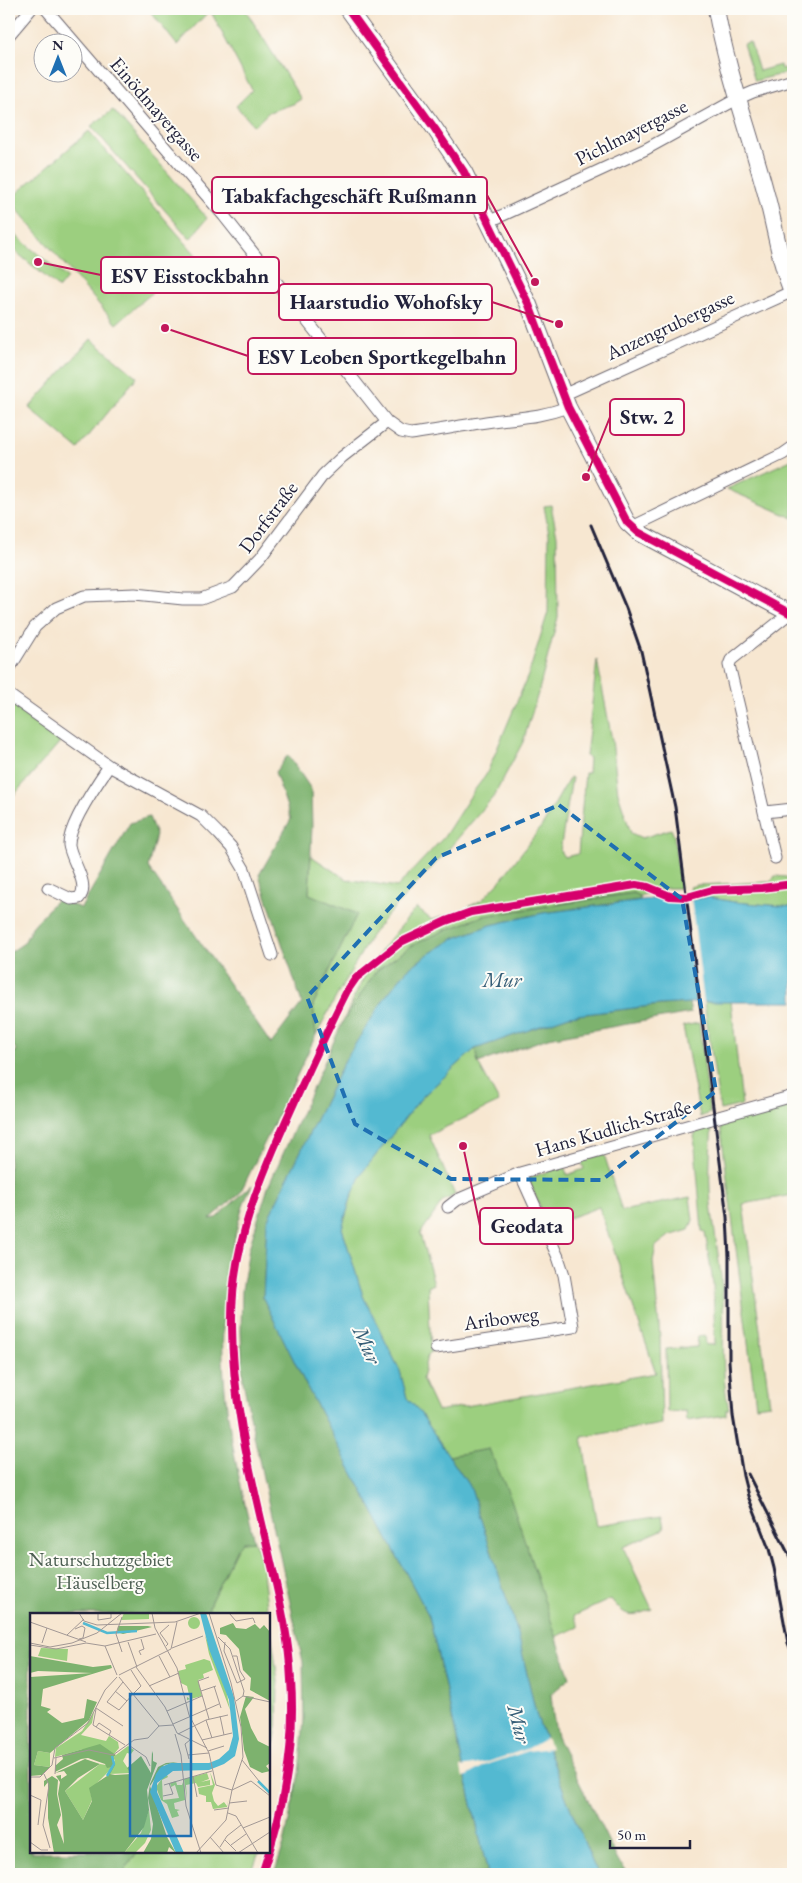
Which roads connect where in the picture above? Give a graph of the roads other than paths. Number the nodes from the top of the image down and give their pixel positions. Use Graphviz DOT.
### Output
graph roads {
  1 [pos="31,9"];
  2 [pos="46,9"];
  3 [pos="348,9"];
  4 [pos="716,9"];
  5 [pos="9,34"];
  6 [pos="793,80"];
  7 [pos="737,99"];
  8 [pos="488,222"];
  9 [pos="793,292"];
  10 [pos="566,401"];
  11 [pos="387,422"];
  12 [pos="793,447"];
  13 [pos="632,527"];
  14 [pos="792,614"];
  15 [pos="9,669"];
  16 [pos="9,695"];
  17 [pos="108,766"];
  18 [pos="793,809"];
  19 [pos="765,812"];
  20 [pos="775,858"];
  21 [pos="48,888"];
  22 [pos="272,956"];
  23 [pos="793,1096"];
  24 [pos="520,1173"];
  25 [pos="448,1207"];
  26 [pos="436,1348"];
  1 -- 5 [label="street"];
  2 -- 11 [label="street, Einödmayergasse"];
  3 -- 8 [label="street"];
  4 -- 7 [label="street"];
  6 -- 7 [label="street, Pichlmayergasse"];
  7 -- 8 [label="street, Pichlmayergasse"];
  7 -- 9 [label="street"];
  8 -- 10 [label="street"];
  9 -- 10 [label="street, Anzengrubergasse"];
  10 -- 11 [label="street"];
  10 -- 13 [label="street"];
  11 -- 15 [label="street, Dorfstraße"];
  12 -- 13 [label="street"];
  13 -- 14 [label="street"];
  14 -- 19 [label="street"];
  16 -- 17 [label="street"];
  17 -- 21 [label="street"];
  17 -- 22 [label="street"];
  18 -- 19 [label="street"];
  19 -- 20 [label="street"];
  23 -- 24 [label="street, Hans Kudlich-Straße"];
  24 -- 25 [label="street, Hans Kudlich-Straße"];
  24 -- 26 [label="street, Ariboweg"];
}
